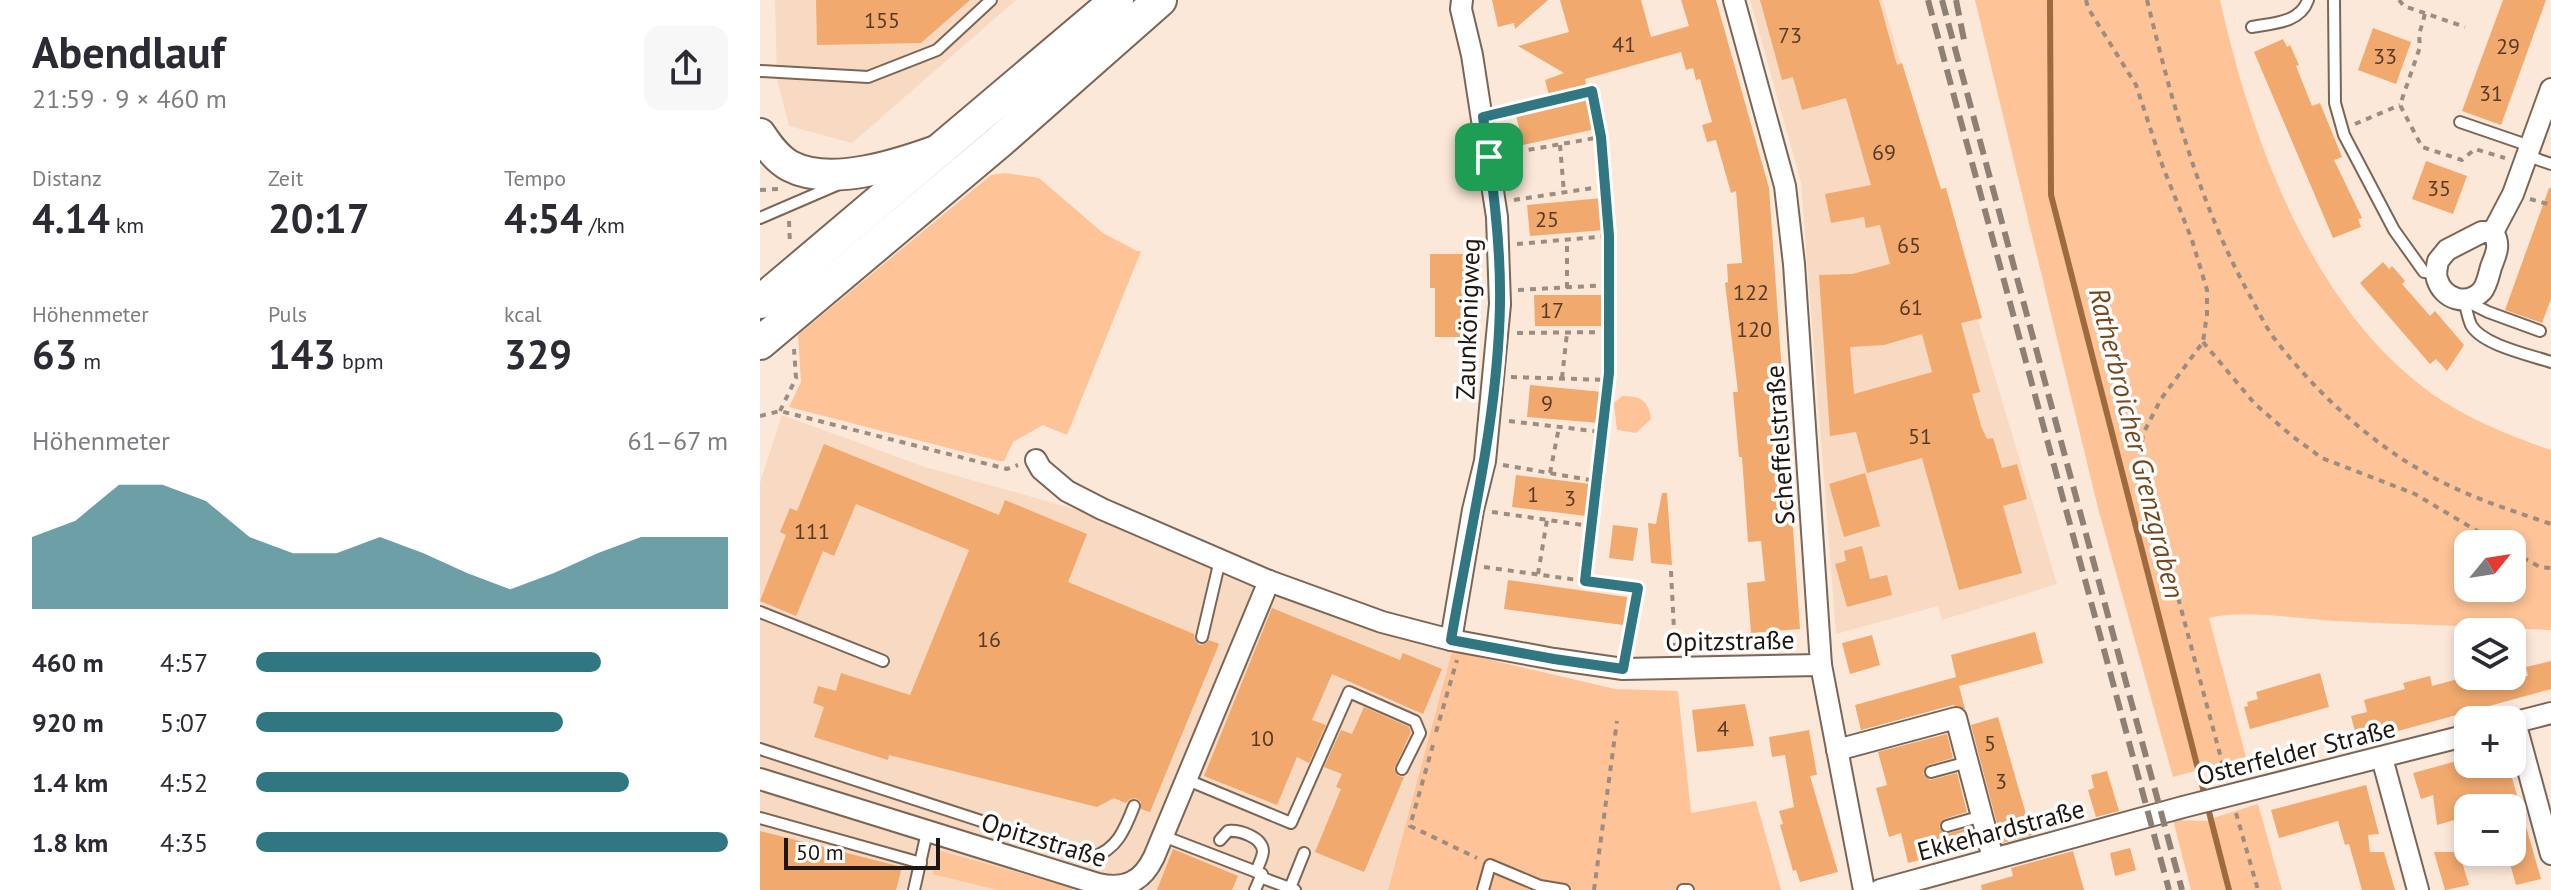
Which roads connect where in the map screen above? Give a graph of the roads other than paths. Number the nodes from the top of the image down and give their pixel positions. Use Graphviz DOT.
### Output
graph roads {
  1 [pos="991,0"];
  2 [pos="1117,0"];
  3 [pos="1160,0"];
  4 [pos="1462,0"];
  5 [pos="1734,0"];
  6 [pos="2308,0"];
  7 [pos="2334,0"];
  8 [pos="2252,27"];
  9 [pos="760,71"];
  10 [pos="2551,89"];
  11 [pos="2460,122"];
  12 [pos="760,134"];
  13 [pos="942,149"];
  14 [pos="2527,155"];
  15 [pos="2551,164"];
  16 [pos="857,172"];
  17 [pos="760,218"];
  18 [pos="2493,232"];
  19 [pos="2436,273"];
  20 [pos="2464,300"];
  21 [pos="760,302"];
  22 [pos="2540,331"];
  23 [pos="760,343"];
  24 [pos="2551,362"];
  25 [pos="1036,460"];
  26 [pos="1220,560"];
  27 [pos="1269,581"];
  28 [pos="760,612"];
  29 [pos="1202,637"];
  30 [pos="1457,641"];
  31 [pos="883,661"];
  32 [pos="1821,665"];
  33 [pos="2551,713"];
  34 [pos="2526,720"];
  35 [pos="2454,739"];
  36 [pos="760,749"];
  37 [pos="1837,750"];
  38 [pos="2382,758"];
  39 [pos="1968,762"];
  40 [pos="2526,765"];
  41 [pos="1402,769"];
  42 [pos="1931,772"];
  43 [pos="760,779"];
  44 [pos="1185,779"];
  45 [pos="1134,806"];
  46 [pos="1982,816"];
  47 [pos="760,818"];
  48 [pos="2136,821"];
  49 [pos="1947,826"];
  50 [pos="927,832"];
  51 [pos="1163,836"];
  52 [pos="1220,840"];
  53 [pos="1304,853"];
  54 [pos="2551,854"];
  55 [pos="1993,858"];
  56 [pos="921,863"];
  57 [pos="1258,875"];
  58 [pos="1085,886"];
  59 [pos="1292,889"];
  60 [pos="914,890"];
  61 [pos="1255,890"];
  62 [pos="1483,890"];
  63 [pos="1564,890"];
  64 [pos="1864,890"];
  65 [pos="1880,890"];
  66 [pos="2418,890"];
  1 -- 9 [label="lane"];
  2 -- 13 [label="main road"];
  3 -- 23 [label="main road"];
  4 -- 30 [label="street, Zaunkönigweg"];
  5 -- 32 [label="street, Scheffelstraße"];
  6 -- 8 [label="lane"];
  7 -- 19 [label="lane"];
  10 -- 14 [label="street"];
  11 -- 14 [label="lane"];
  12 -- 16 [label="street"];
  13 -- 16 [label="street"];
  13 -- 21 [label="main road"];
  14 -- 15 [label="lane"];
  14 -- 18 [label="street"];
  16 -- 17 [label="lane"];
  18 -- 19 [label="street"];
  18 -- 20 [label="street"];
  19 -- 20 [label="street"];
  20 -- 22 [label="lane"];
  20 -- 24 [label="lane"];
  25 -- 26 [label="street, Opitzstraße"];
  26 -- 27 [label="street, Opitzstraße"];
  26 -- 29 [label="lane"];
  27 -- 30 [label="street, Opitzstraße"];
  27 -- 44 [label="street, Opitzstraße"];
  28 -- 31 [label="lane"];
  30 -- 32 [label="street, Opitzstraße"];
  32 -- 37 [label="street, Scheffelstraße"];
  33 -- 34 [label="street"];
  35 -- 38 [label="street, Osterfelder Straße"];
  36 -- 45 [label="lane"];
  37 -- 39 [label="street"];
  37 -- 64 [label="street, Scheffelstraße"];
  38 -- 48 [label="street, Osterfelder Straße"];
  38 -- 66 [label="street"];
  39 -- 42 [label="lane"];
  39 -- 46 [label="street"];
  40 -- 54 [label="street"];
  41 -- 44 [label="lane"];
  43 -- 50 [label="street, Opitzstraße"];
  44 -- 51 [label="street, Opitzstraße"];
  46 -- 49 [label="lane"];
  46 -- 55 [label="street"];
  47 -- 56 [label="lane"];
  48 -- 55 [label="street, Ekkehardstraße"];
  50 -- 56 [label="lane"];
  50 -- 58 [label="street, Opitzstraße"];
  51 -- 57 [label="lane"];
  51 -- 58 [label="street, Opitzstraße"];
  52 -- 57 [label="lane"];
  53 -- 59 [label="lane"];
  55 -- 65 [label="street, Ekkehardstraße"];
  56 -- 60 [label="lane"];
  57 -- 59 [label="lane"];
  57 -- 61 [label="lane"];
  62 -- 63 [label="lane"];
}
